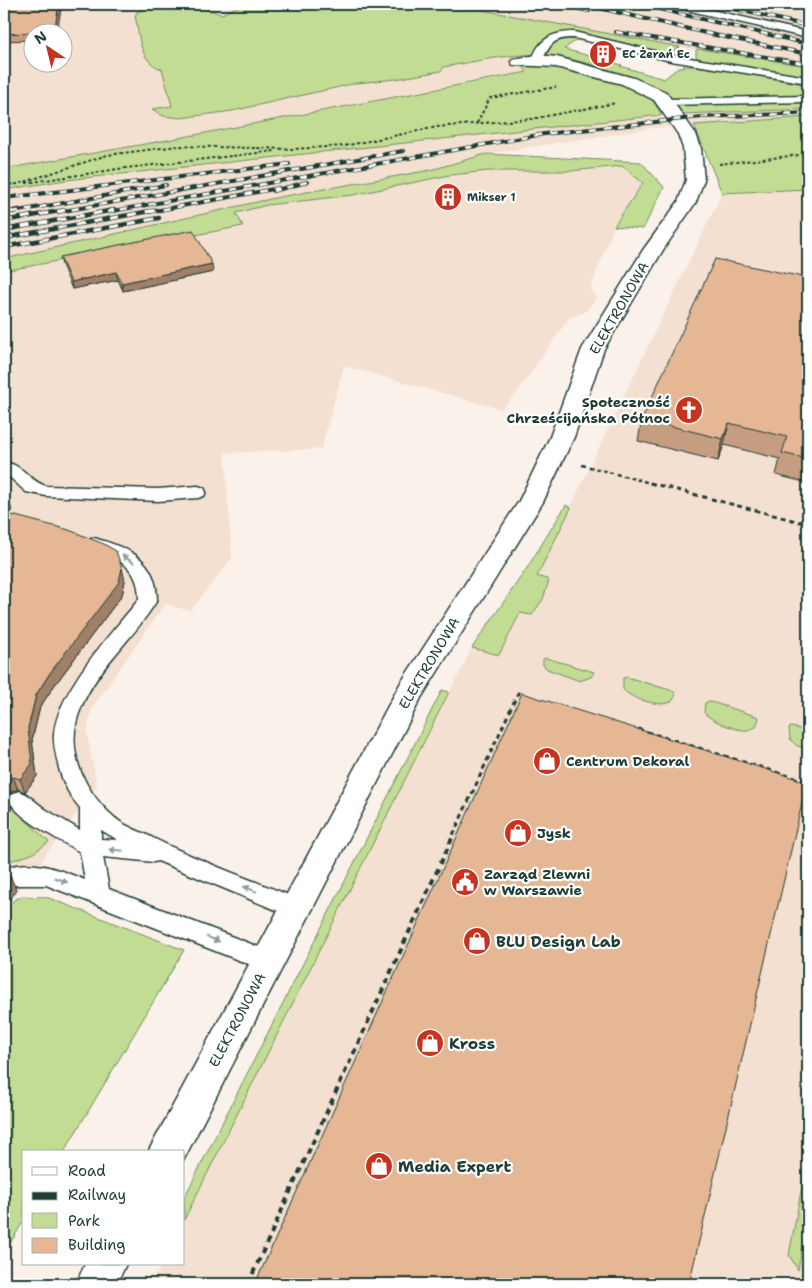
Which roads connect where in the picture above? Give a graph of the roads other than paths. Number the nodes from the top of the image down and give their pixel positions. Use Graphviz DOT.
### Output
graph roads {
  1 [pos="673,4"];
  2 [pos="808,35"];
  3 [pos="537,60"];
  4 [pos="519,62"];
  5 [pos="808,80"];
  6 [pos="808,99"];
  7 [pos="666,102"];
  8 [pos="9,468"];
  9 [pos="198,492"];
  10 [pos="81,539"];
  11 [pos="19,800"];
  12 [pos="91,807"];
  13 [pos="90,847"];
  14 [pos="165,854"];
  15 [pos="13,875"];
  16 [pos="99,894"];
  17 [pos="295,908"];
  18 [pos="269,961"];
  19 [pos="168,1150"];
  20 [pos="105,1266"];
  21 [pos="96,1284"];
  1 -- 2 [label="lane"];
  3 -- 4 [label="street"];
  3 -- 5 [label="lane"];
  3 -- 7 [label="street"];
  6 -- 7 [label="lane"];
  7 -- 17 [label="street, ELEKTRONOWA"];
  8 -- 9 [label="lane"];
  12 -- 10 [label="lane, one-way"];
  11 -- 13 [label="lane"];
  12 -- 13 [label="lane"];
  12 -- 14 [label="lane"];
  14 -- 13 [label="lane, one-way"];
  13 -- 16 [label="lane"];
  17 -- 14 [label="lane, one-way"];
  15 -- 16 [label="lane, one-way"];
  16 -- 18 [label="lane, one-way"];
  17 -- 18 [label="street, ELEKTRONOWA"];
  18 -- 19 [label="street, ELEKTRONOWA"];
  20 -- 21 [label="street"];
}
